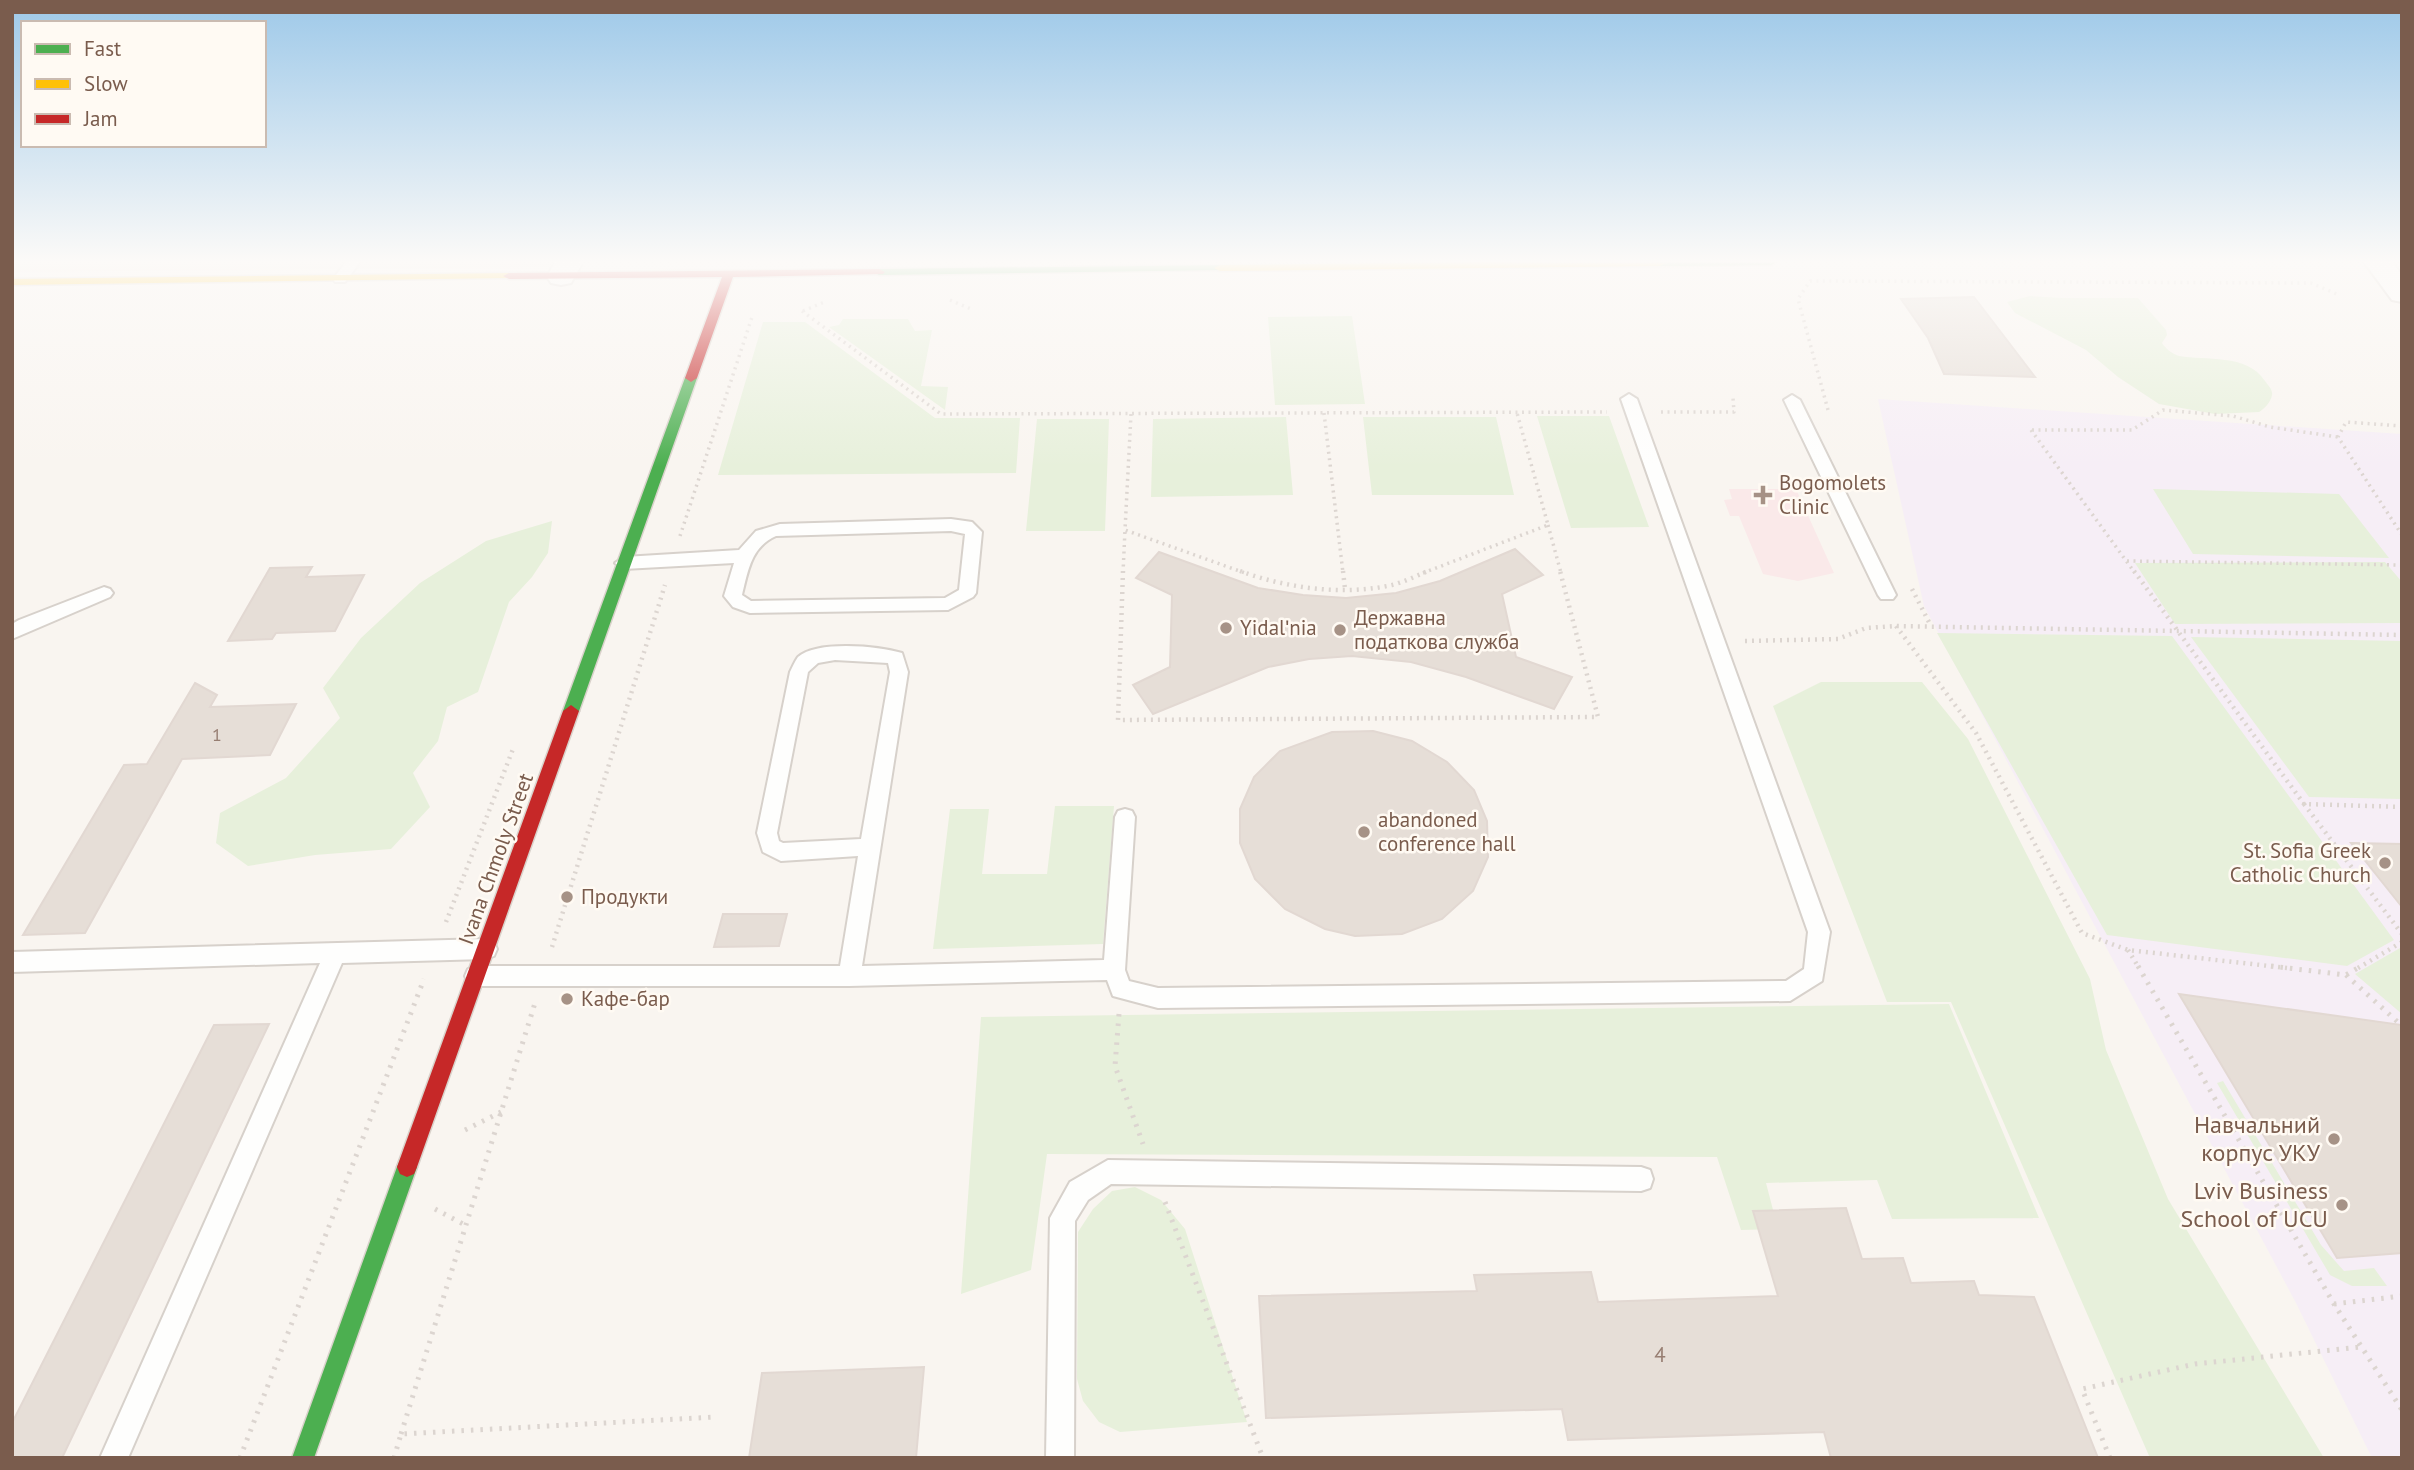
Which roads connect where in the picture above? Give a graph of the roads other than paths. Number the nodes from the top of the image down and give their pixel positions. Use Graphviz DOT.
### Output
graph roads {
  1 [pos="707,331"];
  2 [pos="1792,400"];
  3 [pos="1631,405"];
  4 [pos="744,556"];
  5 [pos="624,563"];
  6 [pos="104,593"];
  7 [pos="1887,595"];
  8 [pos="12,633"];
  9 [pos="1125,817"];
  10 [pos="868,847"];
  11 [pos="486,949"];
  12 [pos="335,953"];
  13 [pos="12,962"];
  14 [pos="476,975"];
  15 [pos="849,976"];
  16 [pos="1117,980"];
  17 [pos="1641,1179"];
  18 [pos="114,1458"];
  19 [pos="303,1458"];
  20 [pos="1060,1458"];
  1 -- 5 [label="main road, Ivana Chmoly Street"];
  2 -- 7 [label="lane"];
  3 -- 16 [label="lane"];
  4 -- 4 [label="lane"];
  4 -- 5 [label="lane"];
  5 -- 11 [label="main road, Ivana Chmoly Street"];
  6 -- 8 [label="lane"];
  9 -- 16 [label="lane"];
  10 -- 10 [label="lane"];
  10 -- 15 [label="lane"];
  11 -- 12 [label="lane"];
  11 -- 14 [label="main road, Ivana Chmoly Street"];
  12 -- 13 [label="lane"];
  12 -- 18 [label="lane"];
  14 -- 15 [label="lane"];
  14 -- 19 [label="main road, Ivana Chmoly Street"];
  15 -- 16 [label="lane"];
  17 -- 20 [label="lane"];
}
